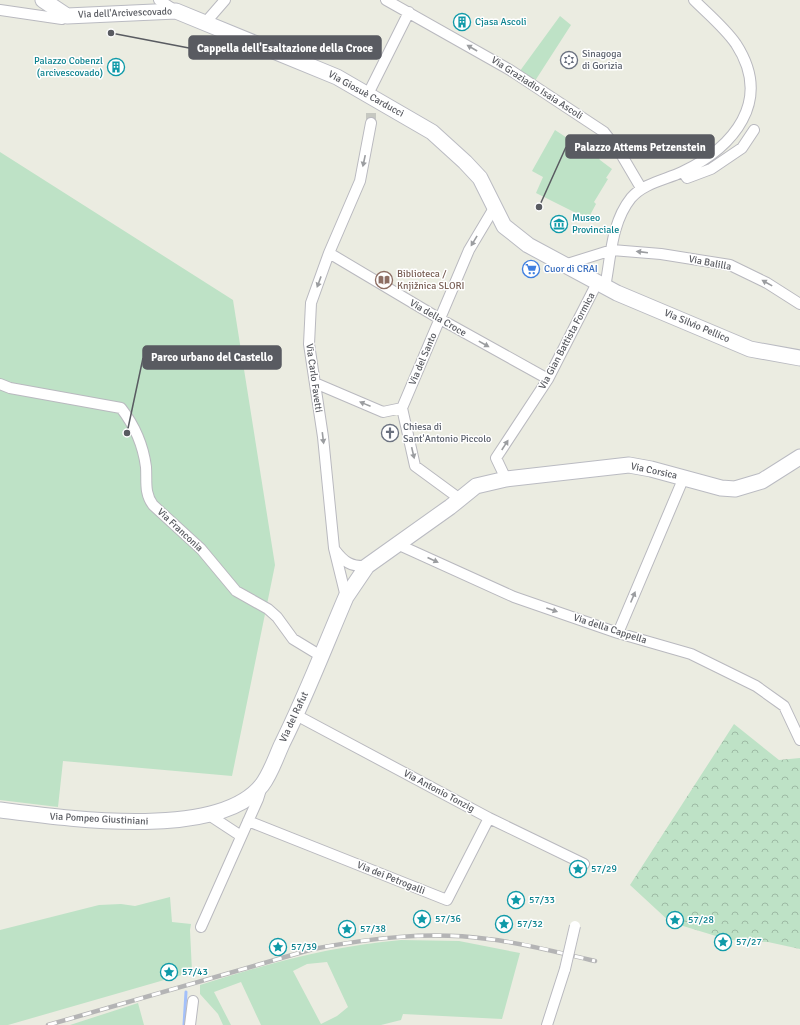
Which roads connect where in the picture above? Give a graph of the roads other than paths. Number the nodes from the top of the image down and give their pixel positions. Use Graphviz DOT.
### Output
graph roads {
  1 [pos="43,0"];
  2 [pos="159,0"];
  3 [pos="225,0"];
  4 [pos="386,0"];
  5 [pos="694,0"];
  6 [pos="0,10"];
  7 [pos="176,11"];
  8 [pos="409,12"];
  9 [pos="67,16"];
  10 [pos="205,23"];
  11 [pos="371,99"];
  12 [pos="371,123"];
  13 [pos="754,130"];
  14 [pos="683,172"];
  15 [pos="641,188"];
  16 [pos="494,208"];
  17 [pos="612,250"];
  18 [pos="329,253"];
  19 [pos="564,265"];
  20 [pos="601,285"];
  21 [pos="800,304"];
  22 [pos="440,319"];
  23 [pos="800,358"];
  24 [pos="548,379"];
  25 [pos="315,383"];
  26 [pos="0,384"];
  27 [pos="402,408"];
  28 [pos="800,457"];
  29 [pos="684,478"];
  30 [pos="506,479"];
  31 [pos="460,499"];
  32 [pos="397,544"];
  33 [pos="334,548"];
  34 [pos="367,566"];
  35 [pos="346,597"];
  36 [pos="618,633"];
  37 [pos="321,656"];
  38 [pos="784,706"];
  39 [pos="296,715"];
  40 [pos="800,723"];
  41 [pos="800,740"];
  42 [pos="262,785"];
  43 [pos="0,810"];
  44 [pos="209,814"];
  45 [pos="490,818"];
  46 [pos="248,821"];
  47 [pos="241,836"];
  48 [pos="584,864"];
  49 [pos="575,926"];
  50 [pos="201,927"];
  51 [pos="193,1001"];
  52 [pos="190,1025"];
  53 [pos="547,1025"];
  1 -- 9 [label="main road"];
  2 -- 7 [label="street"];
  3 -- 10 [label="street"];
  4 -- 8 [label="street, Via Graziadio Isaia Ascoli"];
  5 -- 14 [label="street"];
  6 -- 9 [label="street"];
  7 -- 9 [label="main road, Via dell'Arcivescovado"];
  7 -- 10 [label="main road, Via dell'Arcivescovado"];
  8 -- 11 [label="street"];
  15 -- 8 [label="street, Via Graziadio Isaia Ascoli, one-way"];
  10 -- 11 [label="main road, Via Giosuè Carducci"];
  11 -- 16 [label="main road, Via Giosuè Carducci"];
  12 -- 18 [label="street, Via Carlo Favetti, one-way"];
  13 -- 14 [label="street"];
  14 -- 15 [label="street"];
  15 -- 17 [label="street, Via Gian Battista Formica"];
  16 -- 19 [label="main road, Via Giosuè Carducci"];
  16 -- 22 [label="street, Via del Santo, one-way"];
  17 -- 19 [label="street"];
  17 -- 20 [label="street, Via Gian Battista Formica"];
  21 -- 17 [label="street, Via Balilla, one-way"];
  18 -- 22 [label="street, Via della Croce"];
  18 -- 25 [label="street, Via Carlo Favetti, one-way"];
  19 -- 20 [label="main road, Via Silvio Pellico"];
  20 -- 23 [label="main road, Via Silvio Pellico"];
  20 -- 24 [label="street, Via Gian Battista Formica"];
  22 -- 24 [label="street, Via della Croce, one-way"];
  22 -- 27 [label="street, Via del Santo"];
  30 -- 24 [label="street, Via Gian Battista Formica, one-way"];
  27 -- 25 [label="street, one-way"];
  25 -- 33 [label="street, Via Carlo Favetti, one-way"];
  26 -- 37 [label="street, Via Franconia"];
  27 -- 31 [label="street, one-way"];
  28 -- 29 [label="main road, Via Corsica"];
  29 -- 30 [label="main road, Via Corsica"];
  36 -- 29 [label="street, one-way"];
  30 -- 31 [label="main road, Via Corsica"];
  31 -- 32 [label="main road"];
  32 -- 34 [label="main road"];
  32 -- 36 [label="street, Via della Cappella, one-way"];
  33 -- 34 [label="street"];
  33 -- 35 [label="street, Via Carlo Favetti"];
  34 -- 35 [label="main road"];
  35 -- 37 [label="main road, Via del Rafut"];
  36 -- 38 [label="street, Via della Cappella"];
  37 -- 39 [label="main road, Via del Rafut"];
  38 -- 40 [label="street"];
  38 -- 41 [label="street, Via della Cappella"];
  39 -- 42 [label="main road, Via del Rafut"];
  39 -- 45 [label="street, Via Antonio Tonzig"];
  42 -- 44 [label="main road, Via Pompeo Giustiniani"];
  42 -- 46 [label="street, Via del Rafut"];
  43 -- 44 [label="main road, Via Pompeo Giustiniani"];
  44 -- 47 [label="street"];
  45 -- 46 [label="street, Via dei Petrogalli"];
  45 -- 48 [label="street, Via Antonio Tonzig"];
  46 -- 47 [label="street, Via del Rafut"];
  47 -- 50 [label="street, Via del Rafut"];
  49 -- 53 [label="street, bridge"];
  51 -- 52 [label="street"];
}
